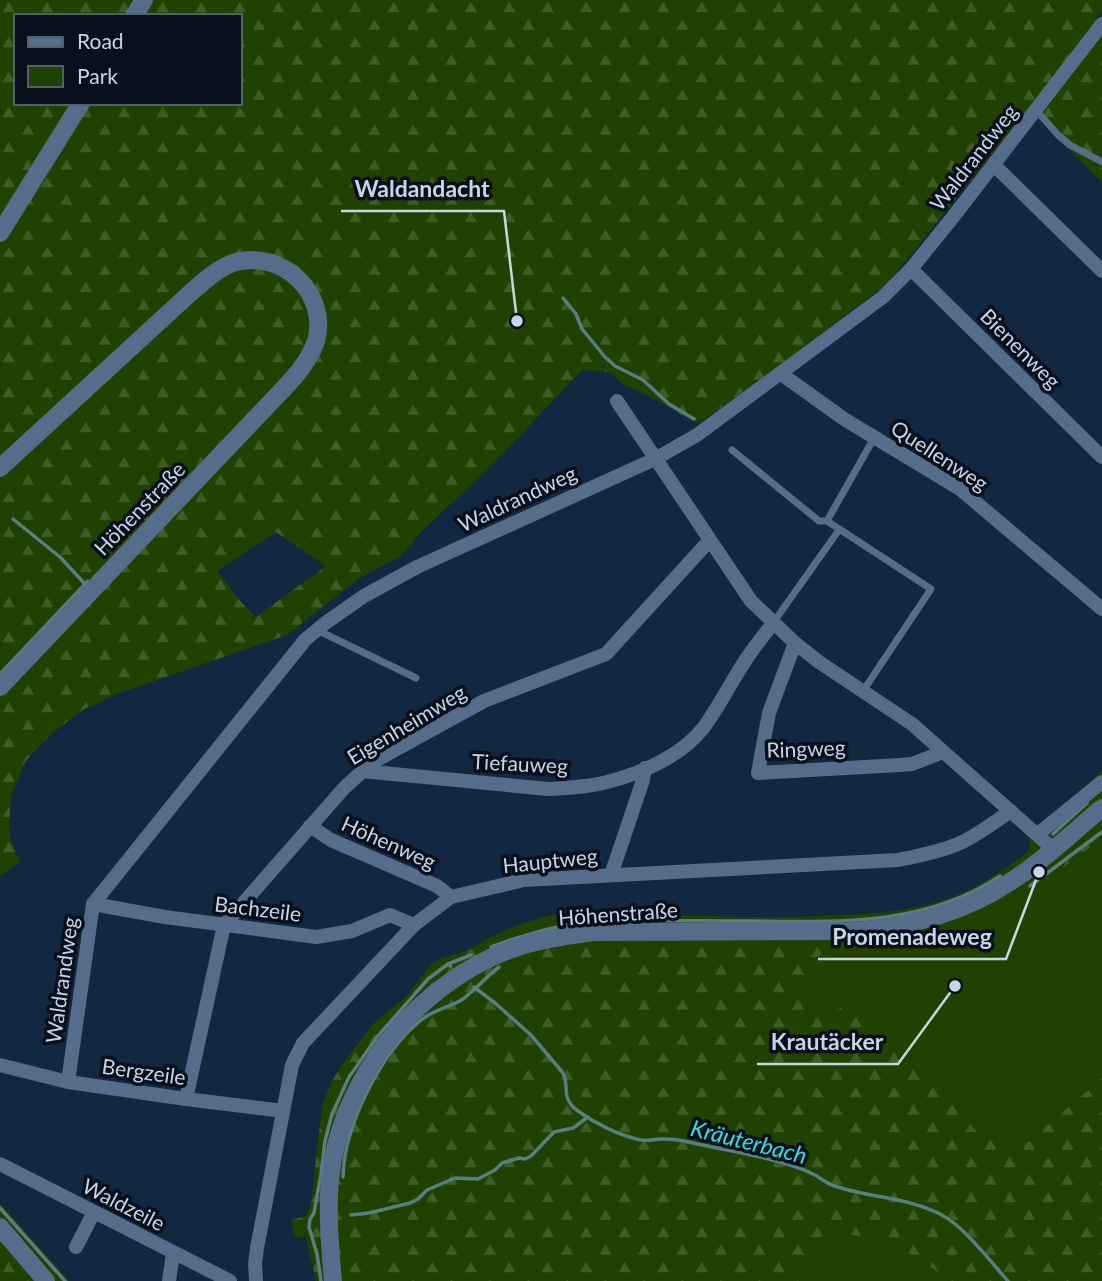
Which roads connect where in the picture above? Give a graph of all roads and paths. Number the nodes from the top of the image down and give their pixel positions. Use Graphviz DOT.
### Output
graph roads {
  1 [pos="1102,24"];
  2 [pos="80,105"];
  3 [pos="1036,110"];
  4 [pos="1102,162"];
  5 [pos="994,165"];
  6 [pos="0,233"];
  7 [pos="911,269"];
  8 [pos="1102,271"];
  9 [pos="780,373"];
  10 [pos="617,401"];
  11 [pos="874,437"];
  12 [pos="732,450"];
  13 [pos="1102,457"];
  14 [pos="655,458"];
  15 [pos="0,468"];
  16 [pos="827,521"];
  17 [pos="839,530"];
  18 [pos="709,541"];
  19 [pos="1102,609"];
  20 [pos="773,623"];
  21 [pos="317,631"];
  22 [pos="795,643"];
  23 [pos="416,678"];
  24 [pos="0,687"];
  25 [pos="863,691"];
  26 [pos="943,752"];
  27 [pos="646,768"];
  28 [pos="362,771"];
  29 [pos="1102,782"];
  30 [pos="1102,808"];
  31 [pos="1011,811"];
  32 [pos="310,826"];
  33 [pos="1038,834"];
  34 [pos="1053,849"];
  35 [pos="611,875"];
  36 [pos="451,897"];
  37 [pos="93,904"];
  38 [pos="224,925"];
  39 [pos="414,925"];
  40 [pos="0,1065"];
  41 [pos="68,1082"];
  42 [pos="186,1099"];
  43 [pos="283,1111"];
  44 [pos="0,1164"];
  45 [pos="94,1212"];
  46 [pos="0,1227"];
  47 [pos="76,1247"];
  48 [pos="173,1253"];
  49 [pos="46,1281"];
  50 [pos="169,1281"];
  51 [pos="230,1281"];
  52 [pos="256,1281"];
  53 [pos="333,1281"];
  1 -- 3 [label="street, Waldrandweg"];
  2 -- 6 [label="street"];
  3 -- 4 [label="lane"];
  3 -- 5 [label="street, Waldrandweg"];
  5 -- 7 [label="street, Waldrandweg"];
  5 -- 8 [label="street"];
  7 -- 9 [label="street, Waldrandweg"];
  7 -- 13 [label="street, Bienenweg"];
  9 -- 11 [label="street, Quellenweg"];
  9 -- 14 [label="street, Waldrandweg"];
  10 -- 14 [label="street"];
  11 -- 16 [label="lane"];
  11 -- 19 [label="street, Quellenweg"];
  12 -- 16 [label="lane"];
  14 -- 18 [label="street"];
  14 -- 21 [label="street, Waldrandweg"];
  15 -- 24 [label="street, Höhenstraße"];
  16 -- 17 [label="lane"];
  17 -- 20 [label="lane"];
  17 -- 25 [label="lane"];
  18 -- 20 [label="street"];
  18 -- 28 [label="street, Eigenheimweg"];
  20 -- 22 [label="street"];
  20 -- 27 [label="street, Tiefauweg"];
  21 -- 23 [label="lane"];
  21 -- 37 [label="street, Waldrandweg"];
  22 -- 25 [label="street"];
  22 -- 26 [label="street, Ringweg"];
  25 -- 26 [label="street"];
  26 -- 31 [label="street"];
  27 -- 28 [label="street, Tiefauweg"];
  27 -- 35 [label="street"];
  28 -- 32 [label="street, Eigenheimweg"];
  29 -- 33 [label="street"];
  30 -- 34 [label="street, Höhenstraße"];
  31 -- 33 [label="street"];
  31 -- 35 [label="street, Hauptweg"];
  32 -- 36 [label="street, Höhenweg"];
  32 -- 38 [label="street, Eigenheimweg"];
  33 -- 34 [label="street"];
  34 -- 53 [label="street, Höhenstraße"];
  35 -- 36 [label="street, Hauptweg"];
  36 -- 39 [label="street, Hauptweg"];
  37 -- 38 [label="street, Bachzeile"];
  37 -- 41 [label="street, Waldrandweg"];
  38 -- 39 [label="street, Bachzeile"];
  38 -- 42 [label="street, Eigenheimweg"];
  39 -- 43 [label="street, Hauptweg"];
  40 -- 41 [label="street, Bergzeile"];
  41 -- 42 [label="street, Bergzeile"];
  42 -- 43 [label="street, Bergzeile"];
  43 -- 52 [label="street, Hauptweg"];
  44 -- 45 [label="street, Waldzeile"];
  45 -- 47 [label="street"];
  45 -- 48 [label="street, Waldzeile"];
  46 -- 49 [label="street"];
  48 -- 50 [label="street"];
  48 -- 51 [label="street, Waldzeile"];
}
